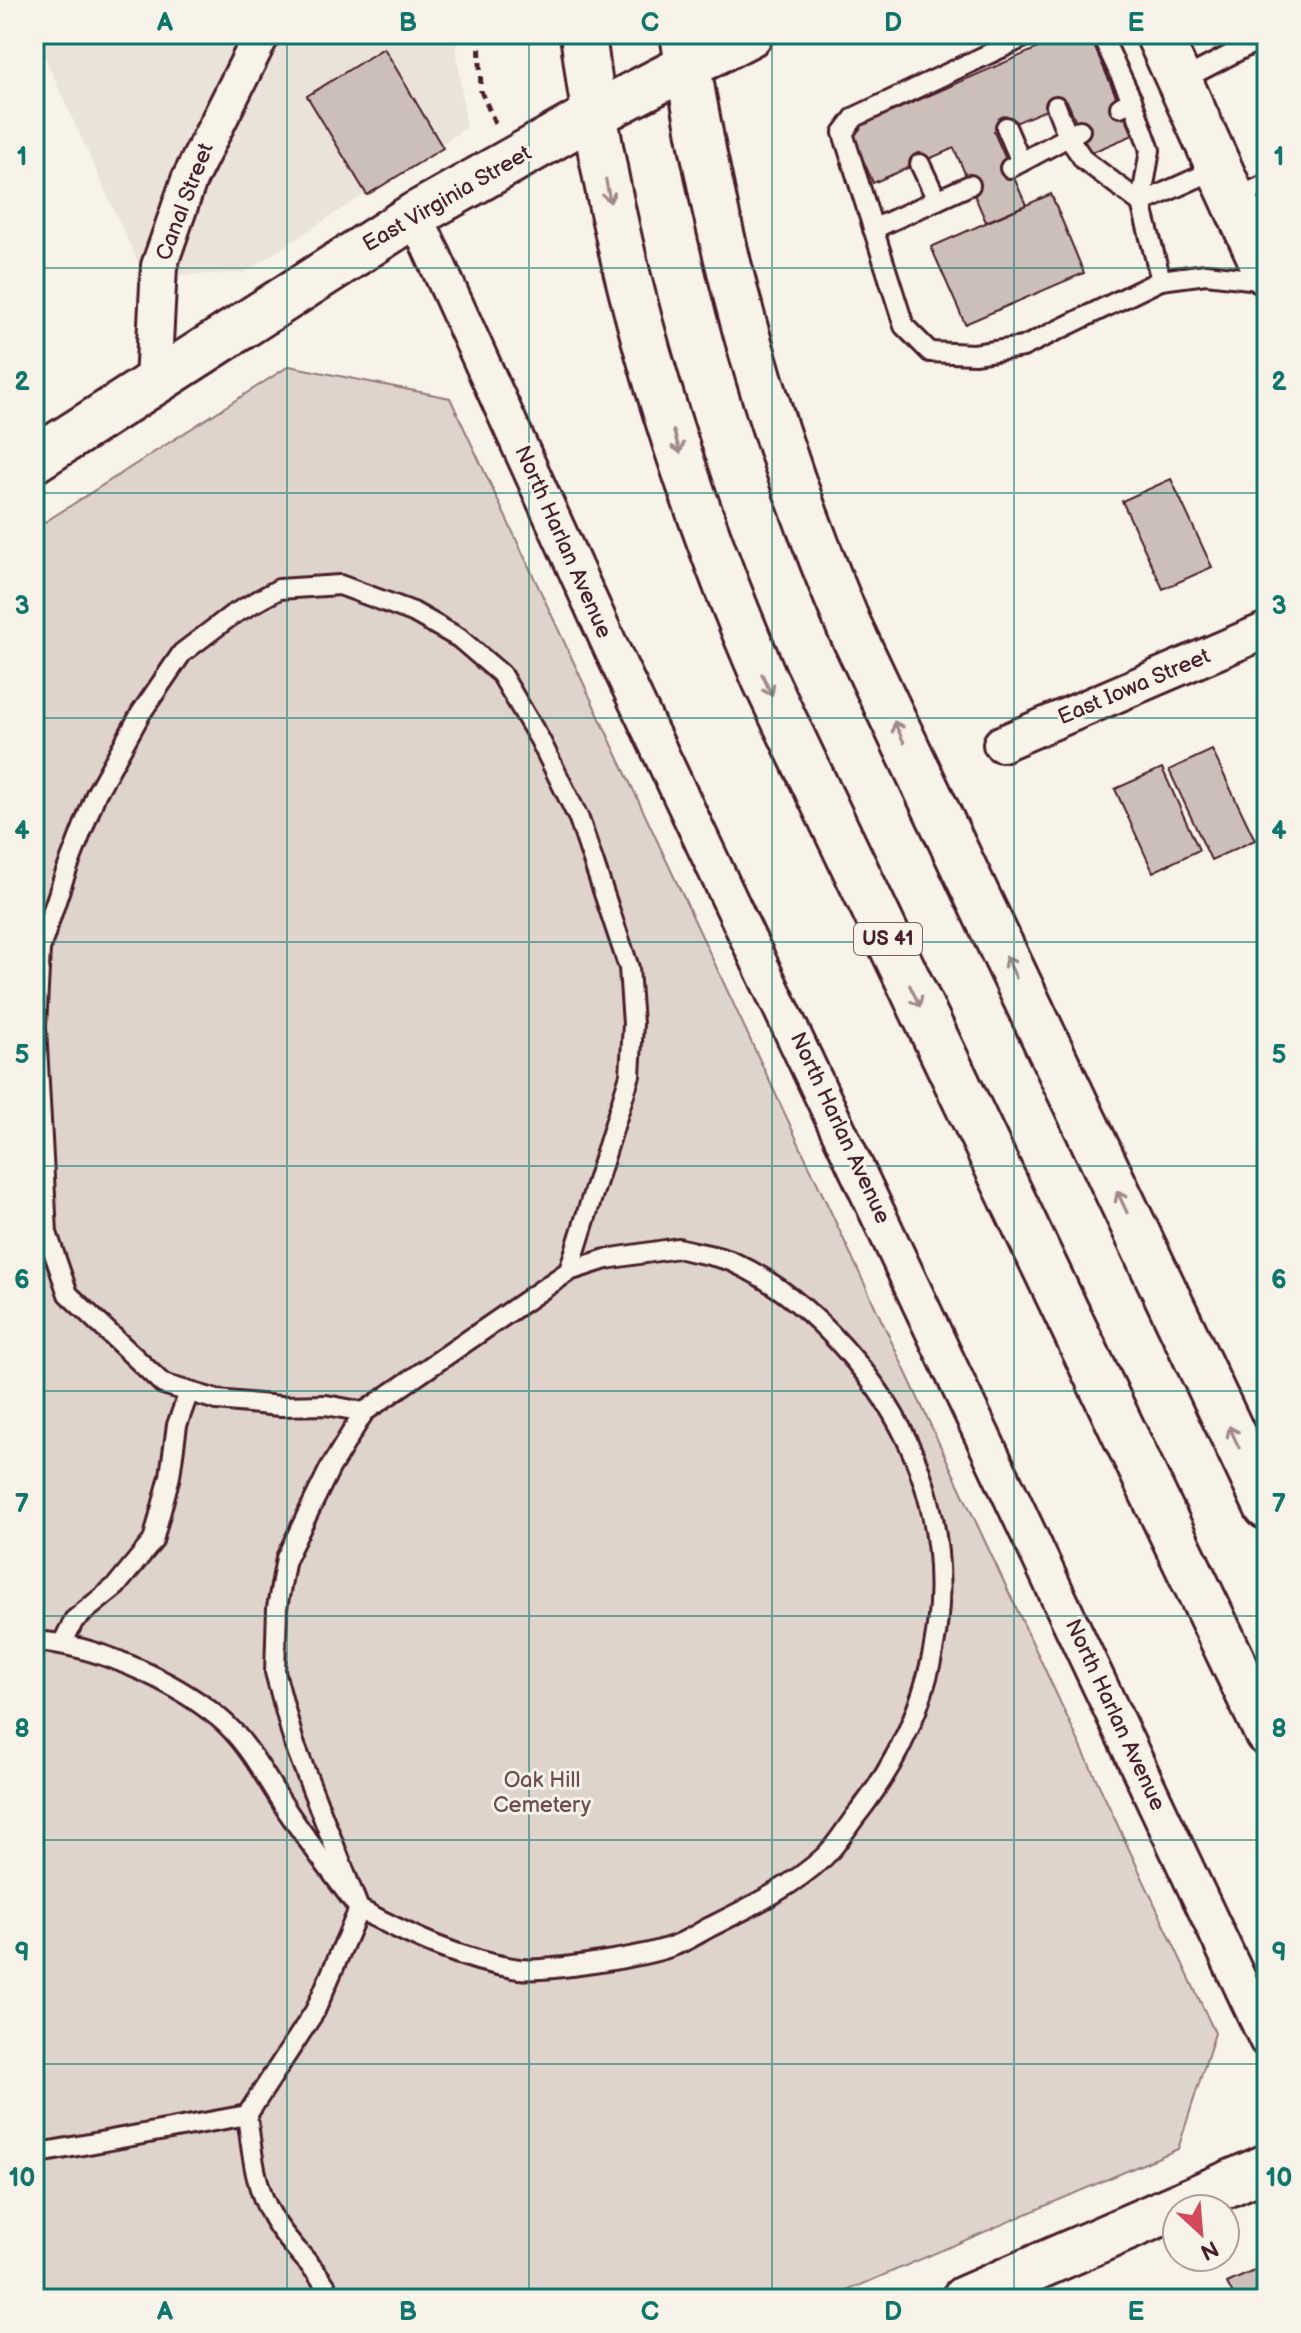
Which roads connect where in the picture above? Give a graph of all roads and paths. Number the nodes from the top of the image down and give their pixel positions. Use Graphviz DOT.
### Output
graph roads {
  1 [pos="262,34"];
  2 [pos="479,34"];
  3 [pos="583,34"];
  4 [pos="750,34"];
  5 [pos="1101,34"];
  6 [pos="1158,34"];
  7 [pos="1249,34"];
  8 [pos="1029,41"];
  9 [pos="686,50"];
  10 [pos="1180,81"];
  11 [pos="1056,106"];
  12 [pos="593,115"];
  13 [pos="1006,127"];
  14 [pos="1074,133"];
  15 [pos="513,160"];
  16 [pos="920,164"];
  17 [pos="1240,183"];
  18 [pos="970,185"];
  19 [pos="937,200"];
  20 [pos="1141,203"];
  21 [pos="415,215"];
  22 [pos="873,229"];
  23 [pos="1267,273"];
  24 [pos="1161,280"];
  25 [pos="1267,281"];
  26 [pos="153,382"];
  27 [pos="34,460"];
  28 [pos="1267,630"];
  29 [pos="1001,744"];
  30 [pos="37,949"];
  31 [pos="569,1271"];
  32 [pos="189,1392"];
  33 [pos="364,1412"];
  34 [pos="1267,1507"];
  35 [pos="34,1641"];
  36 [pos="63,1642"];
  37 [pos="1267,1733"];
  38 [pos="359,1909"];
  39 [pos="1267,2040"];
  40 [pos="247,2115"];
  41 [pos="34,2154"];
  42 [pos="1267,2167"];
  43 [pos="333,2299"];
  44 [pos="964,2299"];
  1 -- 26 [label="street, Canal Street"];
  2 -- 15 [label="path"];
  3 -- 12 [label="main road, US 41"];
  4 -- 9 [label="main road, East Virginia Street"];
  5 -- 20 [label="lane"];
  6 -- 10 [label="main road"];
  7 -- 10 [label="lane"];
  8 -- 22 [label="lane"];
  9 -- 12 [label="main road, East Virginia Street"];
  34 -- 9 [label="main road, one-way"];
  10 -- 17 [label="main road"];
  11 -- 14 [label="lane"];
  12 -- 15 [label="main road, East Virginia Street"];
  12 -- 37 [label="main road, US 41, one-way"];
  13 -- 14 [label="lane"];
  14 -- 20 [label="lane"];
  15 -- 21 [label="main road, East Virginia Street"];
  16 -- 19 [label="lane"];
  17 -- 20 [label="lane"];
  17 -- 23 [label="main road"];
  18 -- 19 [label="lane"];
  19 -- 22 [label="lane"];
  20 -- 24 [label="lane"];
  21 -- 26 [label="main road, East Virginia Street"];
  21 -- 39 [label="street, North Harlan Avenue"];
  22 -- 24 [label="lane"];
  24 -- 25 [label="lane"];
  26 -- 27 [label="main road, East Virginia Street"];
  28 -- 29 [label="street, East Iowa Street"];
  30 -- 31 [label="lane"];
  30 -- 32 [label="lane"];
  31 -- 33 [label="lane"];
  31 -- 38 [label="lane"];
  32 -- 33 [label="lane"];
  32 -- 36 [label="lane"];
  33 -- 38 [label="lane"];
  35 -- 36 [label="lane"];
  36 -- 38 [label="lane"];
  38 -- 40 [label="lane"];
  40 -- 41 [label="lane"];
  40 -- 43 [label="lane"];
  42 -- 44 [label="main road"];
}
